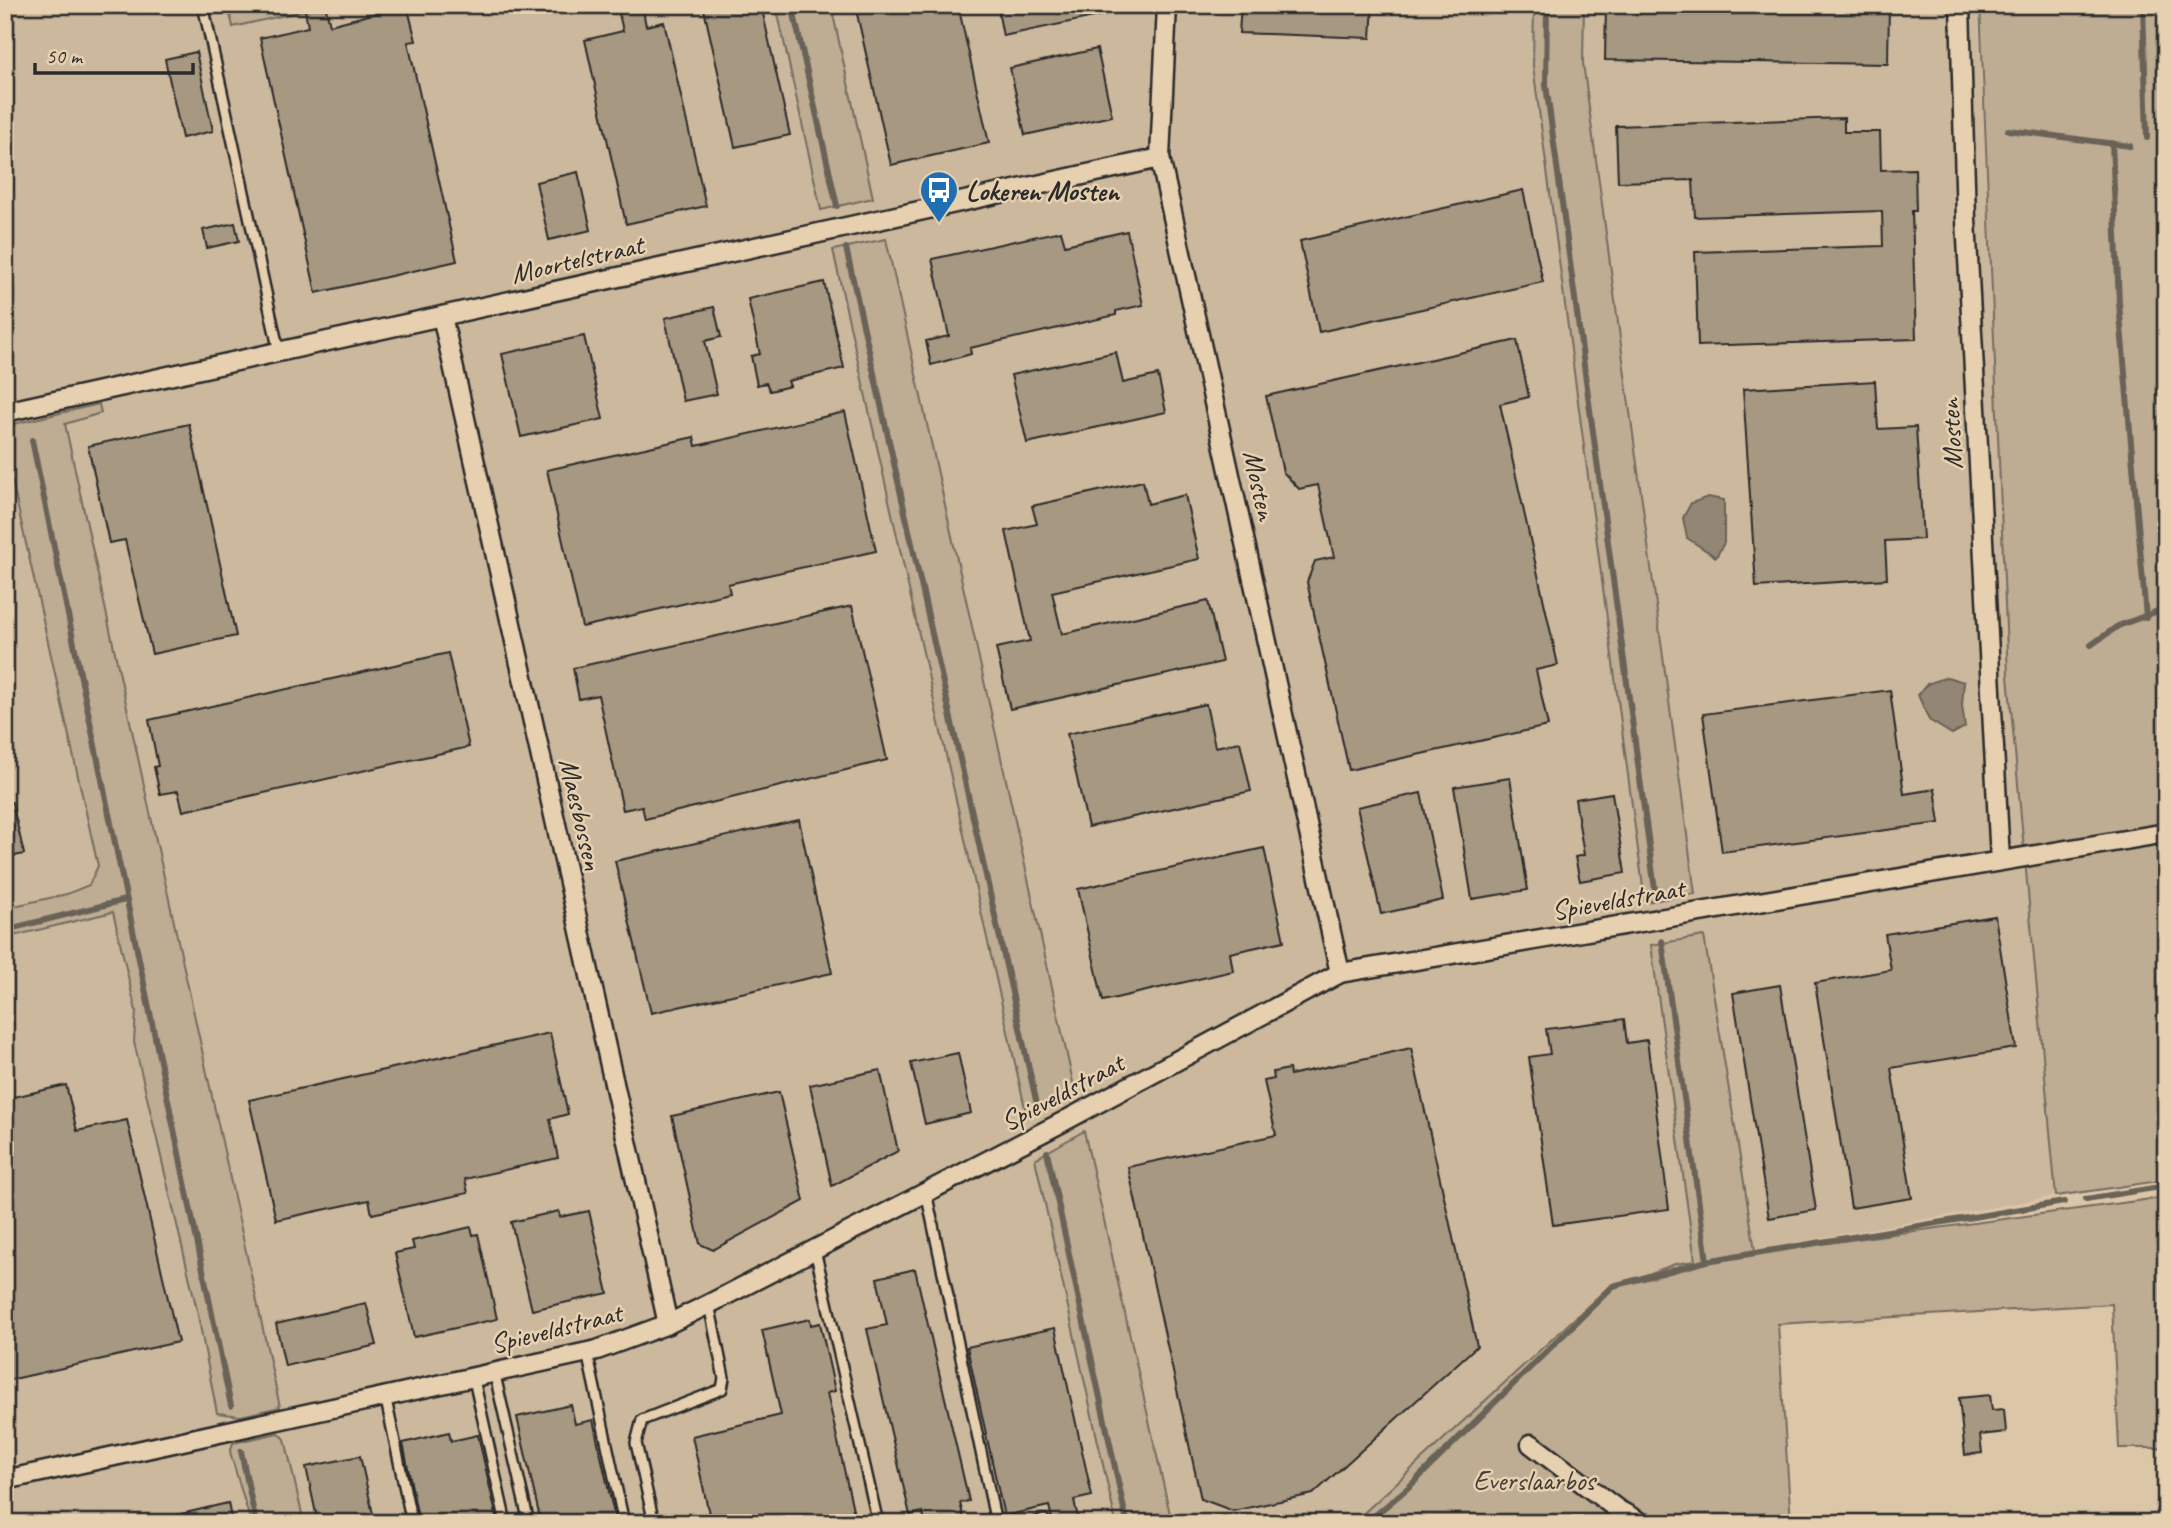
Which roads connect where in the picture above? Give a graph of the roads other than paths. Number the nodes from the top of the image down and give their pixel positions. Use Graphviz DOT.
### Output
graph roads {
  1 [pos="203,5"];
  2 [pos="1167,5"];
  3 [pos="1960,5"];
  4 [pos="1160,158"];
  5 [pos="442,316"];
  6 [pos="279,352"];
  7 [pos="5,412"];
  8 [pos="2166,833"];
  9 [pos="2000,860"];
  10 [pos="1340,973"];
  11 [pos="926,1192"];
  12 [pos="815,1250"];
  13 [pos="709,1304"];
  14 [pos="668,1324"];
  15 [pos="587,1352"];
  16 [pos="494,1371"];
  17 [pos="474,1376"];
  18 [pos="385,1395"];
  19 [pos="1531,1444"];
  20 [pos="5,1480"];
  21 [pos="412,1523"];
  22 [pos="506,1523"];
  23 [pos="529,1523"];
  24 [pos="625,1523"];
  25 [pos="654,1523"];
  26 [pos="878,1523"];
  27 [pos="996,1523"];
  28 [pos="1642,1523"];
  1 -- 6 [label="lane"];
  2 -- 4 [label="street, Mosten"];
  3 -- 9 [label="street, Mosten"];
  4 -- 5 [label="street, Moortelstraat"];
  4 -- 10 [label="street, Mosten"];
  5 -- 6 [label="street, Moortelstraat"];
  5 -- 14 [label="street, Maesbossen"];
  6 -- 7 [label="street, Moortelstraat"];
  8 -- 9 [label="street, Spieveldstraat"];
  9 -- 10 [label="street, Spieveldstraat"];
  10 -- 11 [label="street, Spieveldstraat"];
  11 -- 12 [label="street, Spieveldstraat"];
  11 -- 27 [label="lane"];
  12 -- 13 [label="street, Spieveldstraat"];
  12 -- 26 [label="lane"];
  13 -- 14 [label="street, Spieveldstraat"];
  13 -- 25 [label="lane"];
  14 -- 15 [label="street, Spieveldstraat"];
  15 -- 16 [label="street, Spieveldstraat"];
  15 -- 24 [label="lane"];
  16 -- 17 [label="street, Spieveldstraat"];
  16 -- 23 [label="lane"];
  17 -- 18 [label="street, Spieveldstraat"];
  17 -- 22 [label="lane"];
  18 -- 20 [label="street, Spieveldstraat"];
  18 -- 21 [label="lane"];
  19 -- 28 [label="street"];
}
